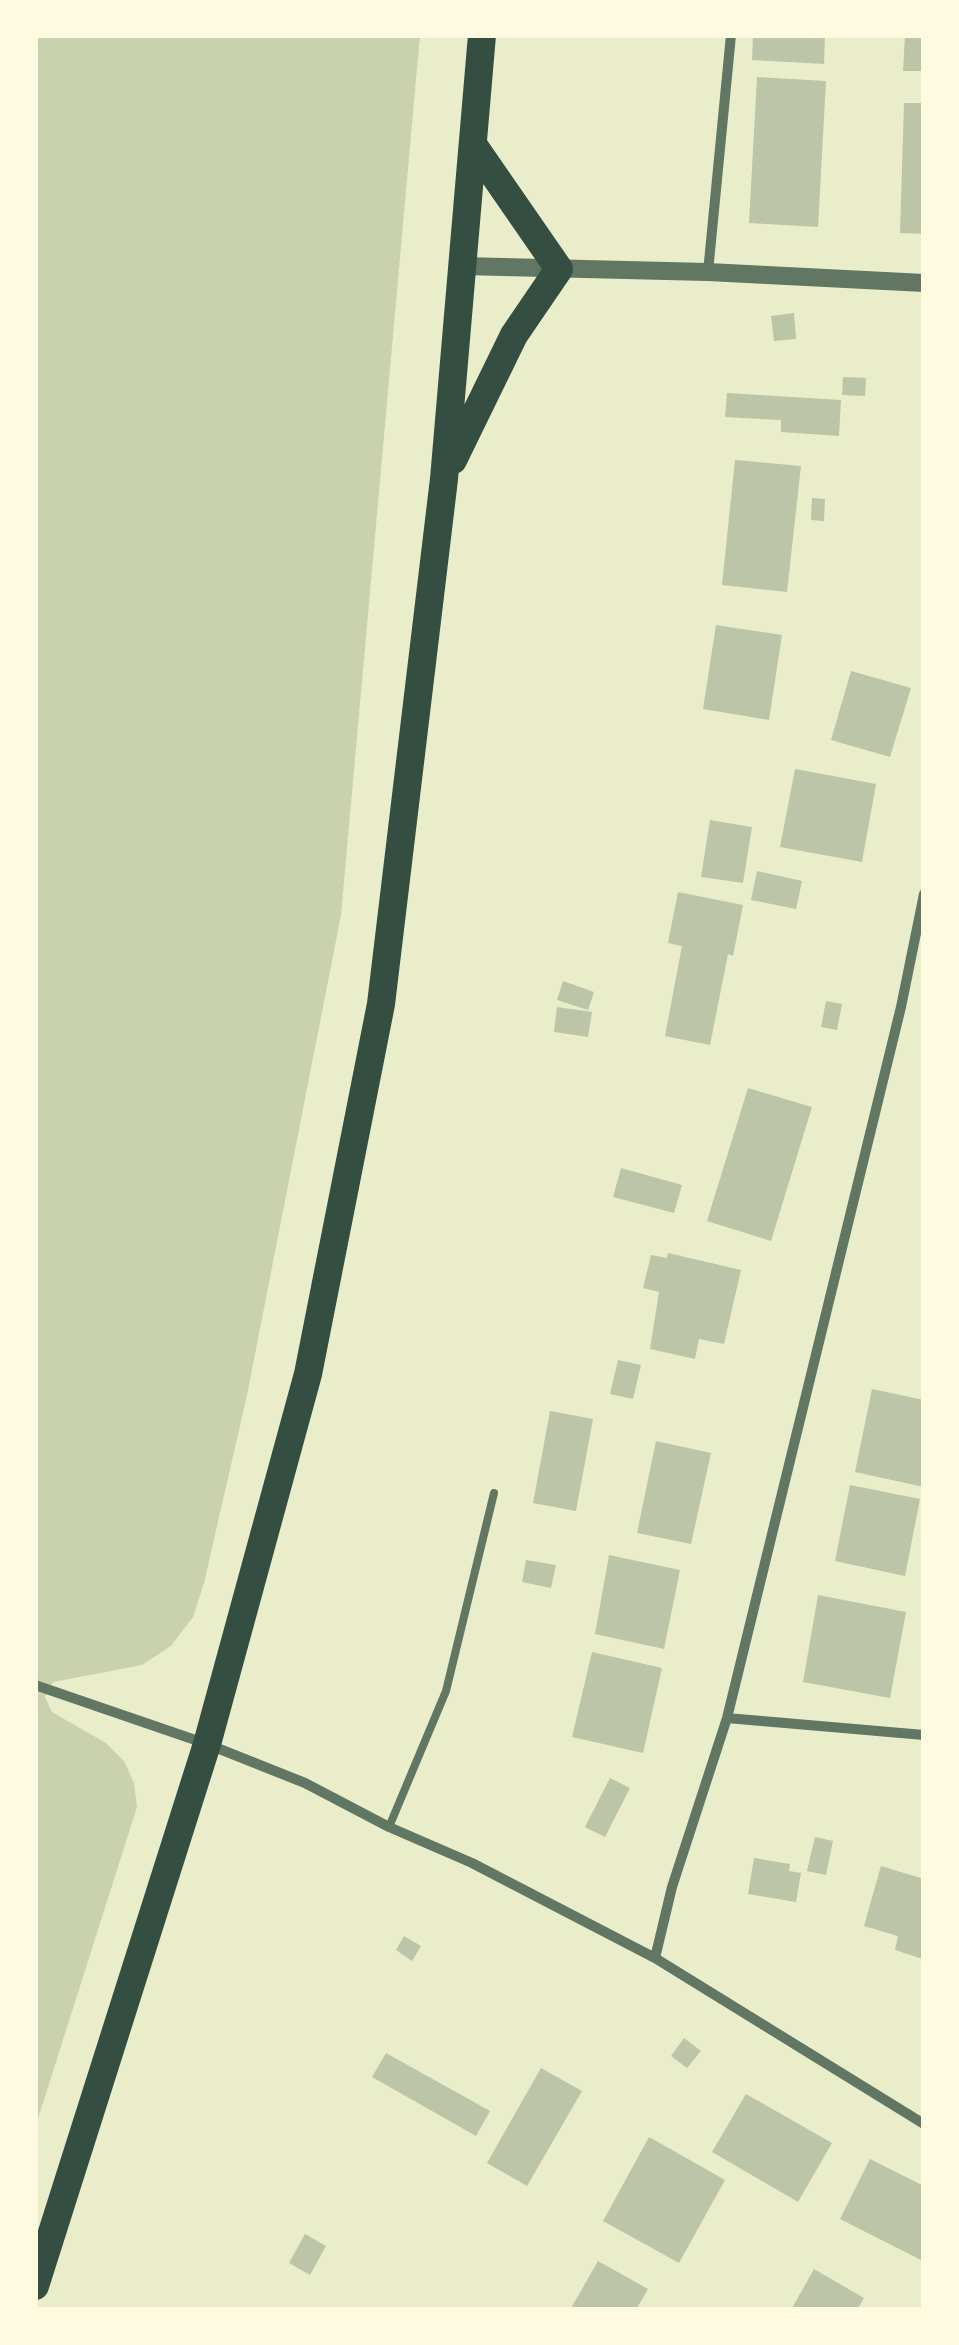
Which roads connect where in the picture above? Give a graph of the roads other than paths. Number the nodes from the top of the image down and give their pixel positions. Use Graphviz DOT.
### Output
graph roads {
  1 [pos="482,35"];
  2 [pos="732,35"];
  3 [pos="474,146"];
  4 [pos="462,266"];
  5 [pos="560,269"];
  6 [pos="708,272"];
  7 [pos="924,283"];
  8 [pos="444,479"];
  9 [pos="924,894"];
  10 [pos="494,1493"];
  11 [pos="35,1685"];
  12 [pos="727,1718"];
  13 [pos="924,1735"];
  14 [pos="208,1744"];
  15 [pos="389,1827"];
  16 [pos="655,1958"];
  17 [pos="924,2124"];
  18 [pos="35,2286"];
  1 -- 3 [label="highway"];
  2 -- 6 [label="street"];
  3 -- 4 [label="highway"];
  3 -- 5 [label="highway"];
  4 -- 5 [label="street"];
  4 -- 8 [label="highway"];
  5 -- 6 [label="street"];
  5 -- 8 [label="highway"];
  6 -- 7 [label="street"];
  8 -- 14 [label="highway"];
  9 -- 12 [label="street"];
  10 -- 15 [label="lane"];
  11 -- 14 [label="street"];
  12 -- 13 [label="street"];
  12 -- 16 [label="street"];
  14 -- 15 [label="street"];
  14 -- 18 [label="highway"];
  15 -- 16 [label="street"];
  16 -- 17 [label="street"];
}
